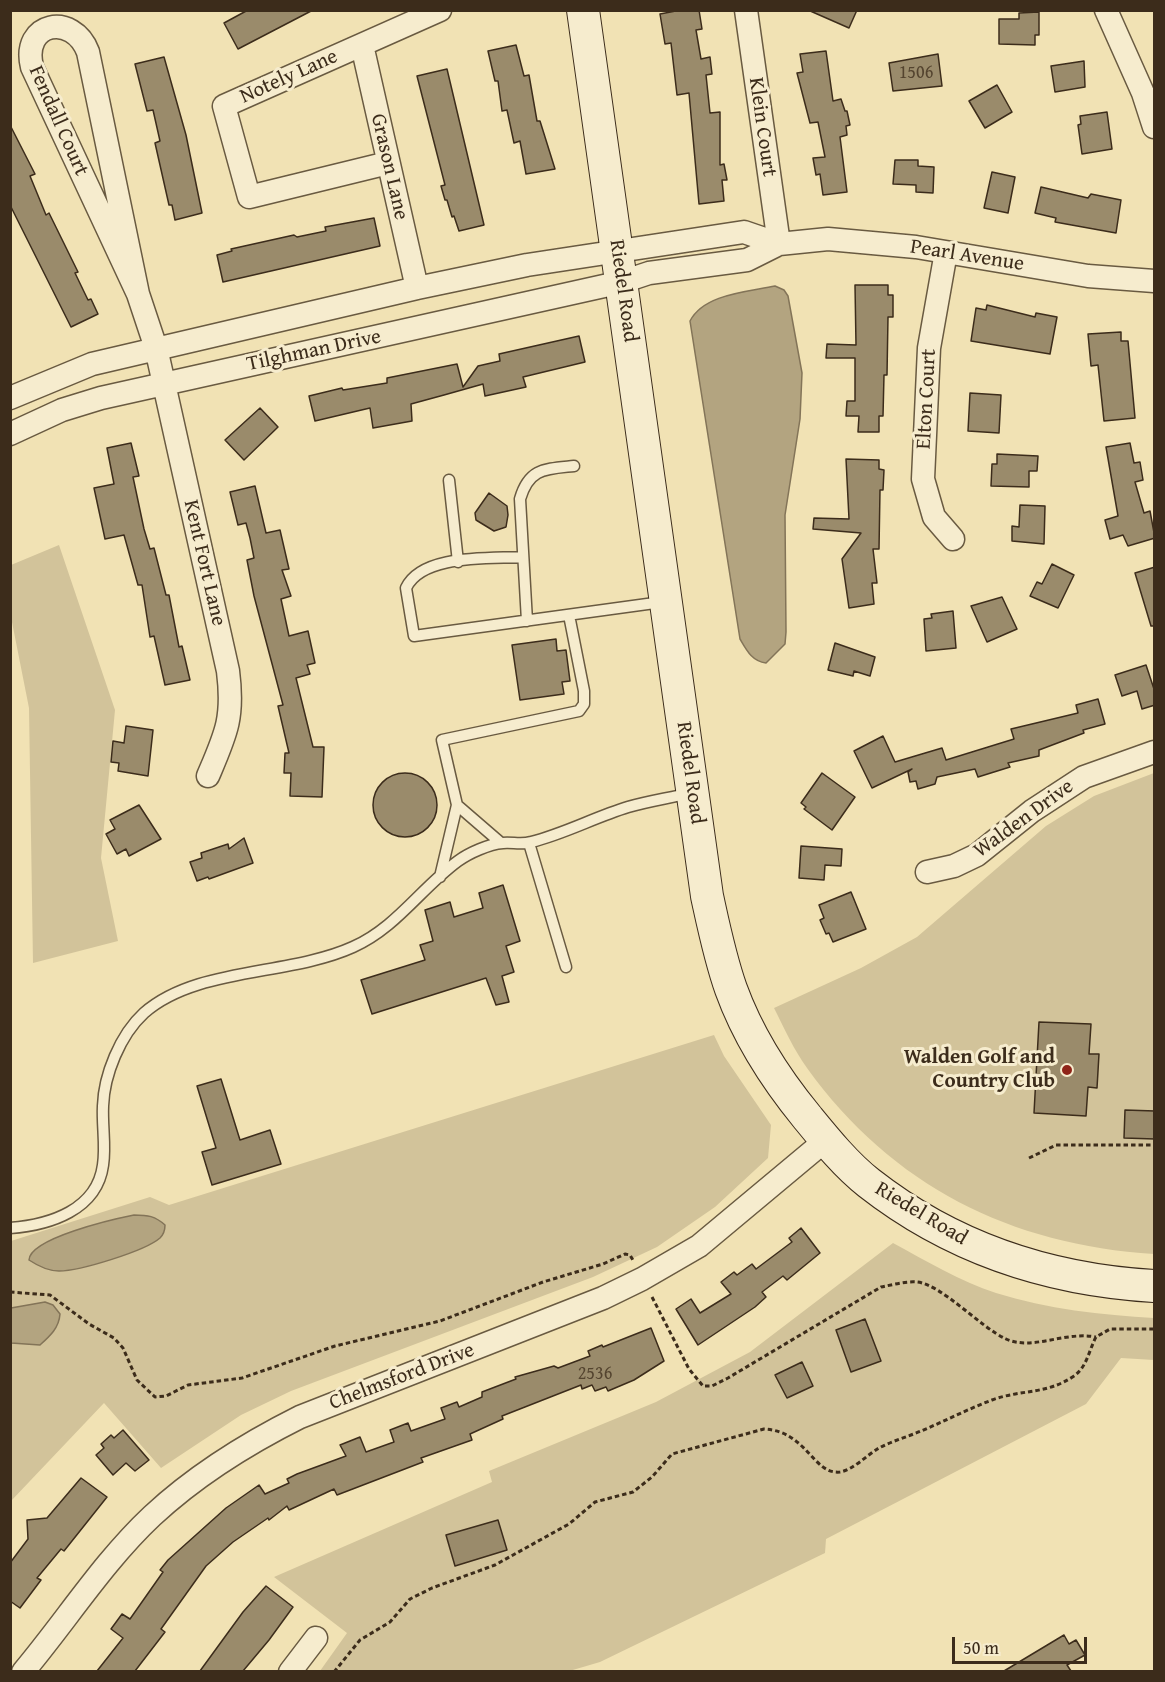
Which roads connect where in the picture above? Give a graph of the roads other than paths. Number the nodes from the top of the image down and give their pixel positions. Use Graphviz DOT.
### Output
graph roads {
  1 [pos="440,10"];
  2 [pos="584,10"];
  3 [pos="746,10"];
  4 [pos="1106,10"];
  5 [pos="362,45"];
  6 [pos="1155,127"];
  7 [pos="388,163"];
  8 [pos="779,244"];
  9 [pos="946,252"];
  10 [pos="620,267"];
  11 [pos="1155,281"];
  12 [pos="417,288"];
  13 [pos="138,294"];
  14 [pos="156,348"];
  15 [pos="164,384"];
  16 [pos="10,398"];
  17 [pos="10,434"];
  18 [pos="574,466"];
  19 [pos="449,480"];
  20 [pos="953,539"];
  21 [pos="522,557"];
  22 [pos="458,562"];
  23 [pos="666,602"];
  24 [pos="569,615"];
  25 [pos="527,621"];
  26 [pos="1155,752"];
  27 [pos="208,776"];
  28 [pos="693,793"];
  29 [pos="457,806"];
  30 [pos="501,843"];
  31 [pos="529,843"];
  32 [pos="927,872"];
  33 [pos="440,877"];
  34 [pos="566,967"];
  35 [pos="826,1140"];
  36 [pos="10,1228"];
  37 [pos="1155,1286"];
  38 [pos="316,1638"];
  39 [pos="23,1671"];
  40 [pos="290,1671"];
  1 -- 5 [label="street, Notely Lane"];
  2 -- 10 [label="street, Riedel Road"];
  3 -- 8 [label="street, Klein Court"];
  4 -- 6 [label="street"];
  5 -- 7 [label="street, Grason Lane"];
  5 -- 7 [label="street, Notely Lane"];
  7 -- 12 [label="street, Grason Lane"];
  8 -- 9 [label="street, Pearl Avenue"];
  8 -- 10 [label="street, Pearl Avenue"];
  9 -- 11 [label="street, Pearl Avenue"];
  9 -- 20 [label="street, Elton Court"];
  10 -- 12 [label="street, Tilghman Drive"];
  10 -- 15 [label="street, Tilghman Drive"];
  10 -- 23 [label="street, Riedel Road"];
  12 -- 14 [label="street, Tilghman Drive"];
  13 -- 13 [label="street, Fendall Court"];
  13 -- 14 [label="street, Fendall Court"];
  14 -- 15 [label="street, Kent Fort Lane"];
  14 -- 16 [label="street, Tilghman Drive"];
  15 -- 17 [label="street, Tilghman Drive"];
  15 -- 27 [label="street, Kent Fort Lane"];
  18 -- 21 [label="lane"];
  19 -- 22 [label="lane"];
  21 -- 22 [label="lane"];
  21 -- 25 [label="lane"];
  22 -- 25 [label="lane"];
  23 -- 24 [label="lane"];
  23 -- 28 [label="street, Riedel Road"];
  24 -- 25 [label="lane"];
  24 -- 29 [label="lane"];
  26 -- 32 [label="street, Walden Drive"];
  28 -- 31 [label="lane"];
  28 -- 35 [label="street, Riedel Road"];
  29 -- 30 [label="lane"];
  29 -- 33 [label="lane"];
  30 -- 31 [label="lane"];
  30 -- 33 [label="lane"];
  31 -- 34 [label="lane"];
  33 -- 36 [label="lane"];
  35 -- 37 [label="street, Riedel Road"];
  35 -- 39 [label="street, Chelmsford Drive"];
  38 -- 40 [label="street"];
}
